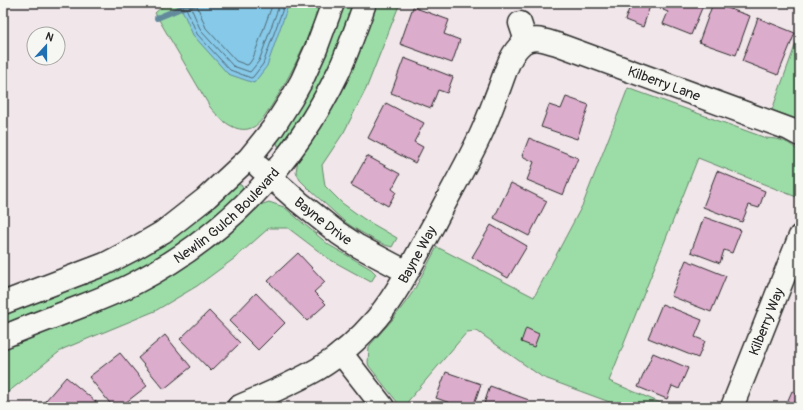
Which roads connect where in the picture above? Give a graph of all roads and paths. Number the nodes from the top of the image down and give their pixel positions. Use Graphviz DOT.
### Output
graph roads {
  1 [pos="333,3"];
  2 [pos="365,3"];
  3 [pos="523,32"];
  4 [pos="800,136"];
  5 [pos="249,158"];
  6 [pos="270,176"];
  7 [pos="800,236"];
  8 [pos="407,272"];
  9 [pos="3,303"];
  10 [pos="3,337"];
  11 [pos="341,353"];
  12 [pos="238,407"];
  13 [pos="383,407"];
  14 [pos="732,407"];
  1 -- 5 [label="street, Newlin Gulch Boulevard"];
  2 -- 6 [label="street, Newlin Gulch Boulevard"];
  3 -- 4 [label="street, Kilberry Lane"];
  3 -- 8 [label="street, Bayne Way"];
  5 -- 6 [label="street, Bayne Drive"];
  5 -- 9 [label="street, Newlin Gulch Boulevard"];
  6 -- 8 [label="street, Bayne Drive"];
  6 -- 10 [label="street, Newlin Gulch Boulevard"];
  7 -- 14 [label="street, Kilberry Way"];
  8 -- 11 [label="street, Bayne Way"];
  11 -- 12 [label="street, Bayne Way"];
  11 -- 13 [label="street"];
}
